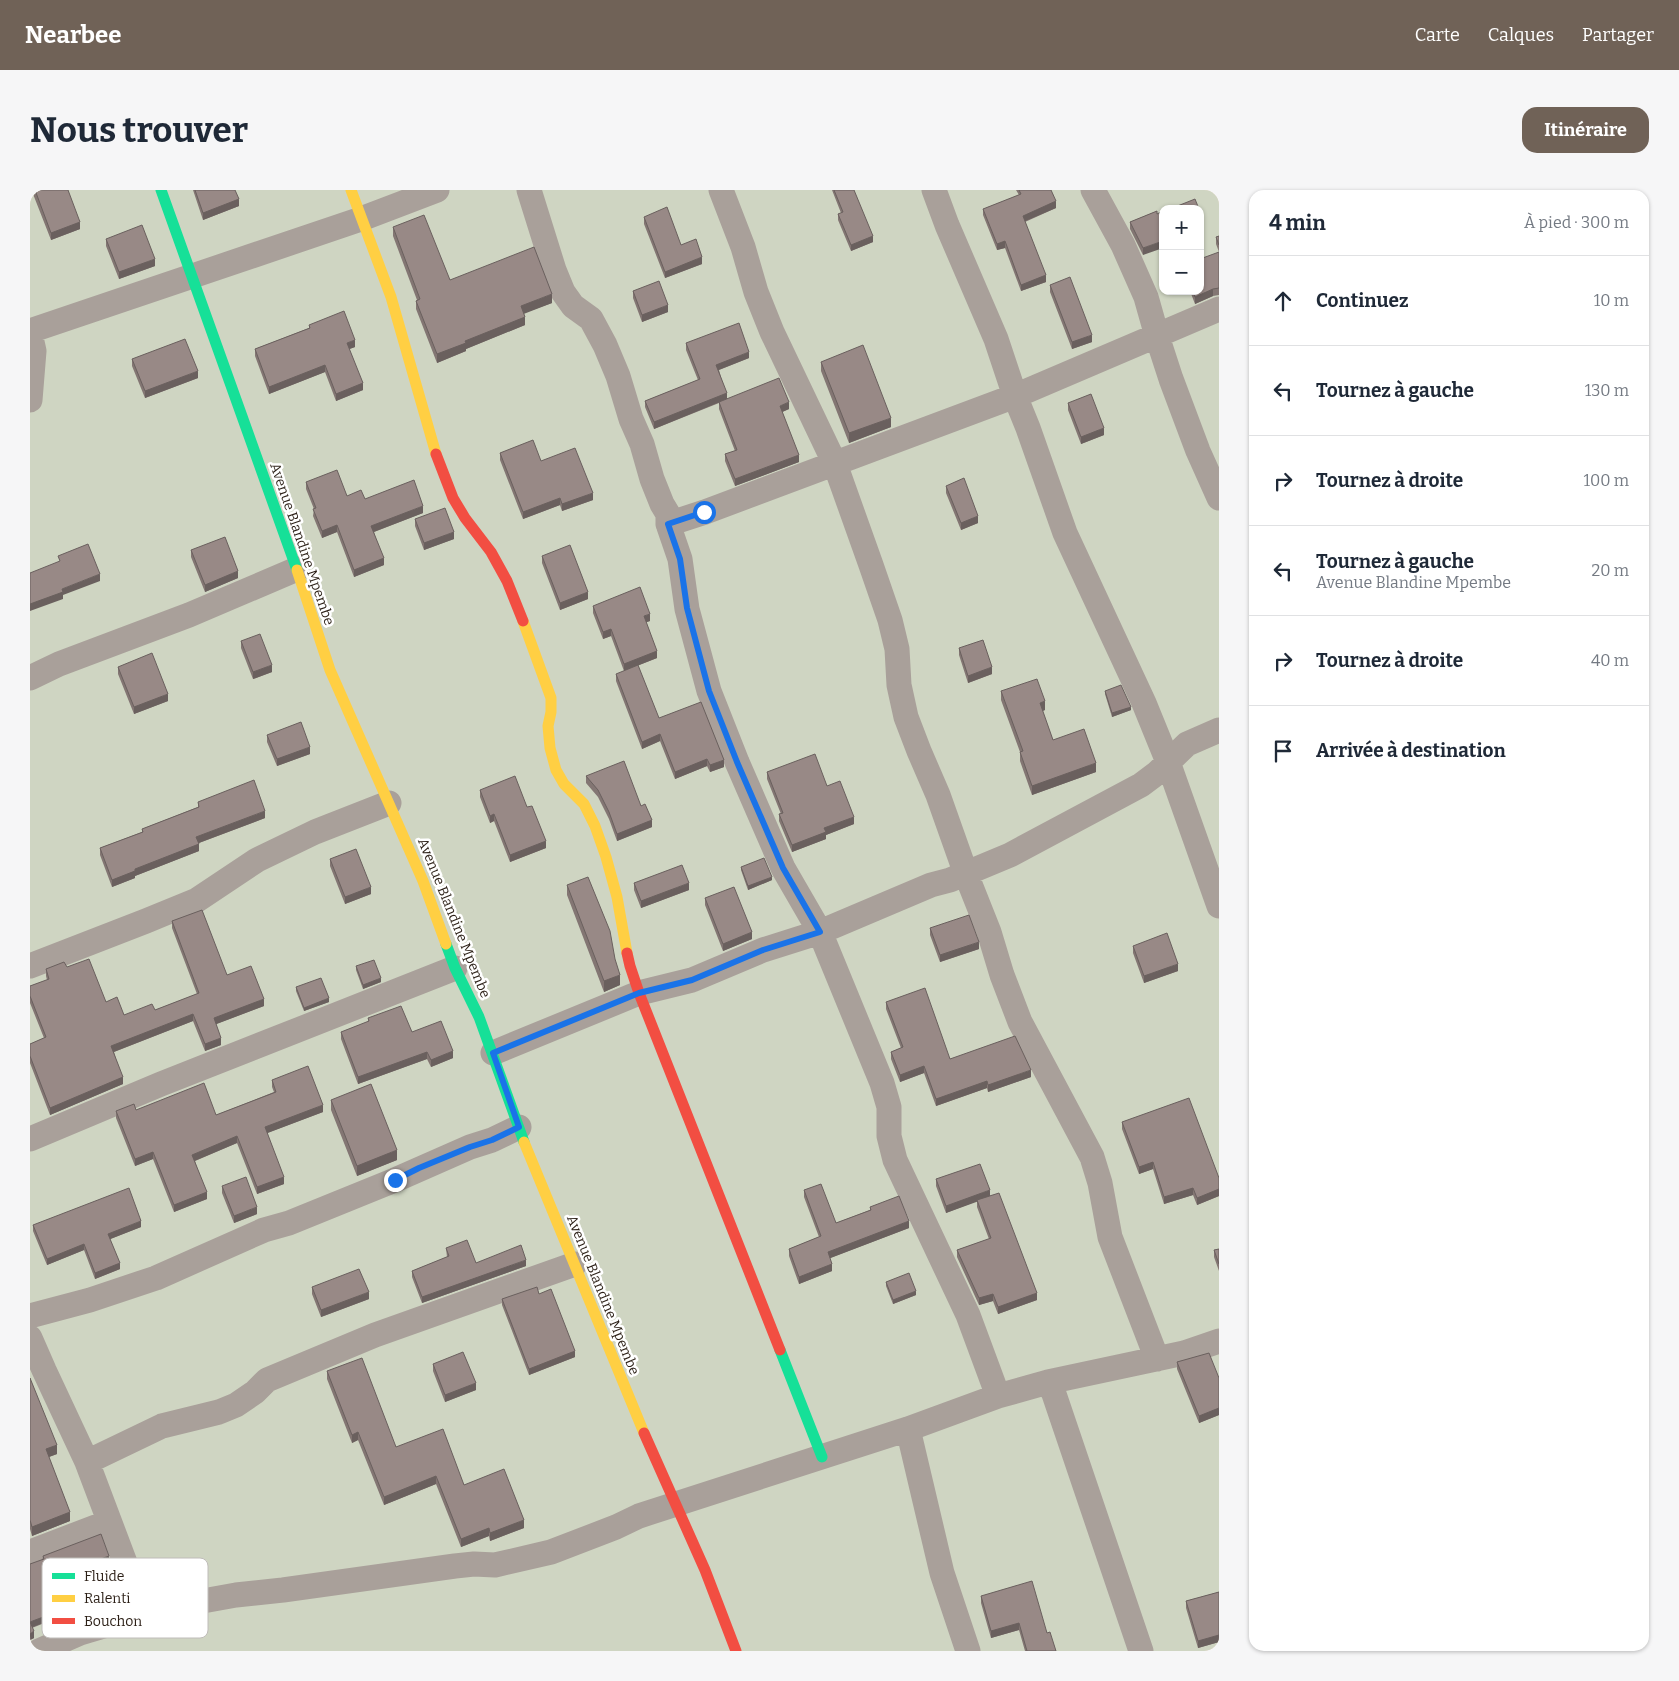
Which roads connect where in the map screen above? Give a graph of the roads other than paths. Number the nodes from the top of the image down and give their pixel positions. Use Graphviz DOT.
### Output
graph roads {
  1 [pos="161,190"];
  2 [pos="351,190"];
  3 [pos="436,190"];
  4 [pos="529,190"];
  5 [pos="721,190"];
  6 [pos="934,190"];
  7 [pos="1093,190"];
  8 [pos="361,219"];
  9 [pos="192,277"];
  10 [pos="1219,309"];
  11 [pos="30,332"];
  12 [pos="1157,336"];
  13 [pos="1015,396"];
  14 [pos="30,400"];
  15 [pos="835,464"];
  16 [pos="1219,498"];
  17 [pos="668,524"];
  18 [pos="297,569"];
  19 [pos="30,678"];
  20 [pos="1219,730"];
  21 [pos="1168,762"];
  22 [pos="389,803"];
  23 [pos="966,874"];
  24 [pos="1219,906"];
  25 [pos="820,932"];
  26 [pos="30,966"];
  27 [pos="455,968"];
  28 [pos="639,993"];
  29 [pos="493,1053"];
  30 [pos="519,1127"];
  31 [pos="30,1139"];
  32 [pos="575,1264"];
  33 [pos="30,1316"];
  34 [pos="30,1338"];
  35 [pos="1217,1346"];
  36 [pos="1157,1359"];
  37 [pos="1048,1382"];
  38 [pos="998,1396"];
  39 [pos="908,1430"];
  40 [pos="822,1456"];
  41 [pos="87,1462"];
  42 [pos="675,1503"];
  43 [pos="109,1522"];
  44 [pos="30,1552"];
  45 [pos="123,1558"];
  46 [pos="208,1600"];
  47 [pos="69,1638"];
  48 [pos="39,1651"];
  49 [pos="736,1651"];
  50 [pos="968,1651"];
  51 [pos="1141,1651"];
  1 -- 9 [label="street, Avenue Blandine Mpembe"];
  2 -- 8 [label="street"];
  3 -- 8 [label="street"];
  4 -- 17 [label="street"];
  5 -- 15 [label="street"];
  6 -- 13 [label="street"];
  7 -- 12 [label="street"];
  8 -- 9 [label="street"];
  8 -- 28 [label="street"];
  9 -- 11 [label="street"];
  9 -- 18 [label="street, Avenue Blandine Mpembe"];
  10 -- 12 [label="street"];
  11 -- 14 [label="street"];
  12 -- 13 [label="street"];
  12 -- 16 [label="street"];
  13 -- 15 [label="street"];
  13 -- 21 [label="street"];
  15 -- 17 [label="street"];
  15 -- 23 [label="street"];
  17 -- 25 [label="street"];
  18 -- 19 [label="street"];
  18 -- 22 [label="street, Avenue Blandine Mpembe"];
  20 -- 21 [label="street"];
  21 -- 23 [label="street"];
  21 -- 24 [label="street"];
  22 -- 26 [label="street"];
  22 -- 27 [label="street, Avenue Blandine Mpembe"];
  23 -- 25 [label="street"];
  23 -- 36 [label="street"];
  25 -- 28 [label="street"];
  25 -- 38 [label="street"];
  27 -- 29 [label="street, Avenue Blandine Mpembe"];
  27 -- 31 [label="street"];
  28 -- 29 [label="street"];
  28 -- 40 [label="street"];
  29 -- 30 [label="street, Avenue Blandine Mpembe"];
  30 -- 32 [label="street, Avenue Blandine Mpembe"];
  30 -- 33 [label="street"];
  32 -- 41 [label="street"];
  32 -- 42 [label="street, Avenue Blandine Mpembe"];
  34 -- 41 [label="street"];
  35 -- 36 [label="street"];
  36 -- 37 [label="street"];
  37 -- 38 [label="street"];
  37 -- 51 [label="street"];
  38 -- 39 [label="street"];
  39 -- 40 [label="street"];
  39 -- 50 [label="street"];
  40 -- 42 [label="street"];
  41 -- 43 [label="street"];
  42 -- 46 [label="street"];
  42 -- 49 [label="street, Avenue Blandine Mpembe"];
  43 -- 44 [label="street"];
  43 -- 45 [label="street"];
  47 -- 48 [label="street"];
}
